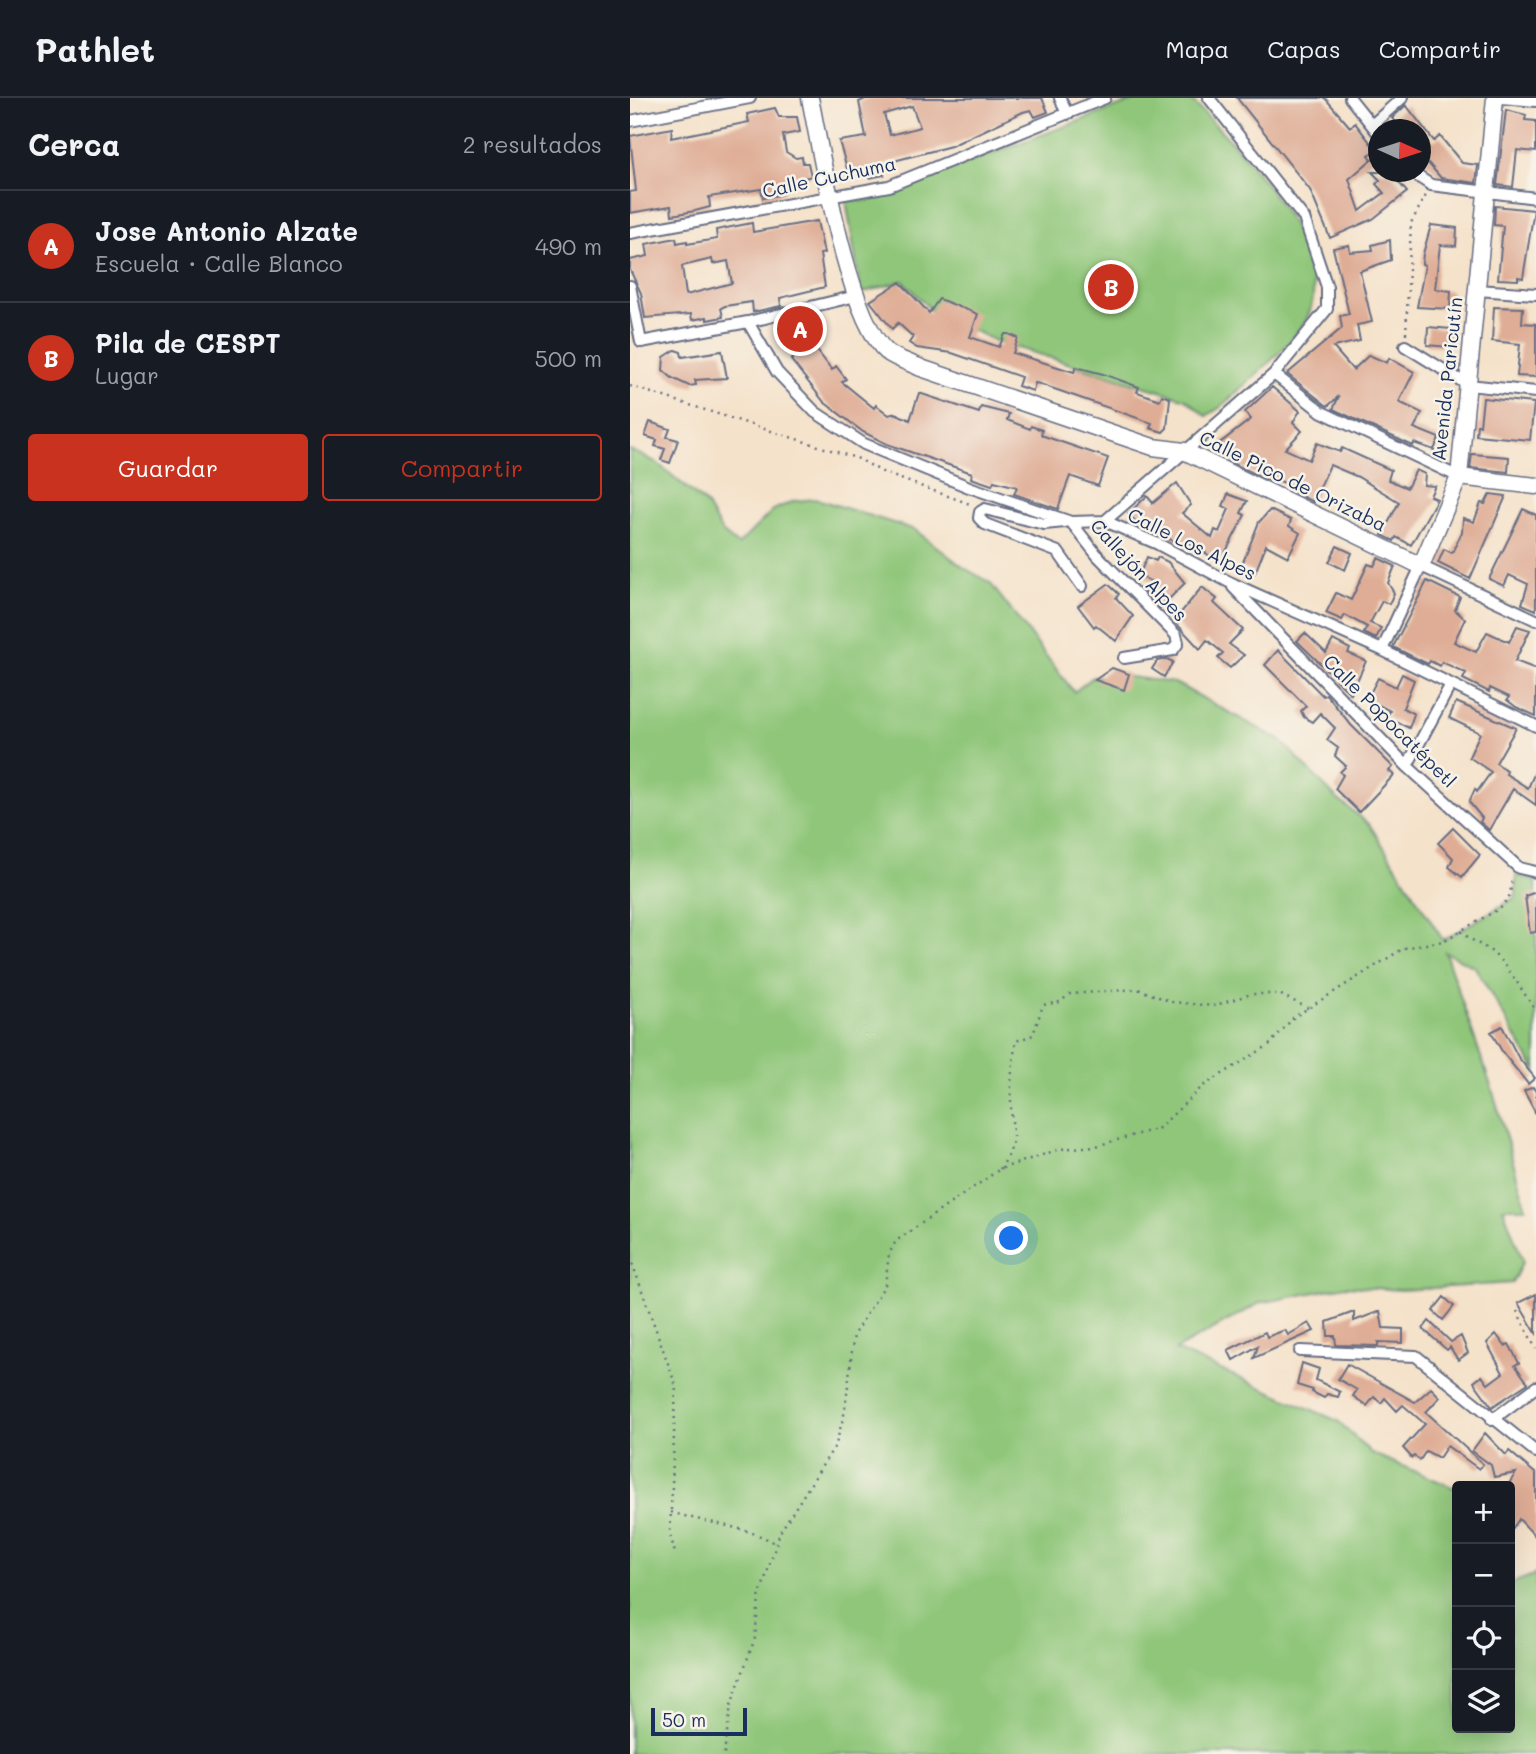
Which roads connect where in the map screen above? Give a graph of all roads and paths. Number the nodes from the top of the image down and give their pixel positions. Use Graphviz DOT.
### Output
graph roads {
  1 [pos="750,98"];
  2 [pos="810,98"];
  3 [pos="1060,98"];
  4 [pos="1105,98"];
  5 [pos="1209,98"];
  6 [pos="1350,98"];
  7 [pos="1402,98"];
  8 [pos="1495,98"];
  9 [pos="1501,98"];
  10 [pos="1536,101"];
  11 [pos="1068,114"];
  12 [pos="1384,119"];
  13 [pos="1368,120"];
  14 [pos="630,121"];
  15 [pos="1425,182"];
  16 [pos="1431,186"];
  17 [pos="1486,192"];
  18 [pos="830,196"];
  19 [pos="1536,198"];
  20 [pos="630,233"];
  21 [pos="630,286"];
  22 [pos="1477,290"];
  23 [pos="1536,294"];
  24 [pos="856,296"];
  25 [pos="748,323"];
  26 [pos="1405,346"];
  27 [pos="1274,374"];
  28 [pos="1468,385"];
  29 [pos="630,386"];
  30 [pos="1536,392"];
  31 [pos="1184,451"];
  32 [pos="1459,477"];
  33 [pos="1536,486"];
  34 [pos="985,509"];
  35 [pos="1105,521"];
  36 [pos="1071,522"];
  37 [pos="1421,566"];
  38 [pos="1229,582"];
  39 [pos="1082,586"];
  40 [pos="1536,620"];
  41 [pos="1382,650"];
  42 [pos="1124,658"];
  43 [pos="1451,684"];
  44 [pos="1536,726"];
  45 [pos="1407,766"];
  46 [pos="1515,863"];
  47 [pos="1536,872"];
  48 [pos="1461,931"];
  49 [pos="1310,1008"];
  50 [pos="1536,1011"];
  51 [pos="1000,1169"];
  52 [pos="630,1257"];
  53 [pos="1517,1311"];
  54 [pos="1536,1349"];
  55 [pos="1300,1351"];
  56 [pos="1536,1387"];
  57 [pos="1492,1420"];
  58 [pos="1536,1452"];
  59 [pos="671,1512"];
  60 [pos="777,1544"];
  61 [pos="676,1553"];
  62 [pos="724,1754"];
  1 -- 14 [label="street"];
  2 -- 18 [label="street, Calle Pico de Orizaba"];
  3 -- 11 [label="street"];
  4 -- 11 [label="street, Calle Cuchuma"];
  5 -- 27 [label="street"];
  6 -- 13 [label="street"];
  7 -- 12 [label="street"];
  8 -- 17 [label="street, Avenida Paricutín"];
  9 -- 10 [label="street"];
  11 -- 18 [label="street, Calle Cuchuma"];
  15 -- 16 [label="street"];
  16 -- 17 [label="street"];
  16 -- 26 [label="path"];
  17 -- 19 [label="street"];
  17 -- 22 [label="street, Avenida Paricutín"];
  18 -- 20 [label="street, Calle Cuchuma"];
  18 -- 24 [label="street, Calle Pico de Orizaba"];
  21 -- 25 [label="street"];
  22 -- 23 [label="street"];
  22 -- 28 [label="street, Avenida Paricutín"];
  24 -- 25 [label="street"];
  24 -- 31 [label="street, Calle Pico de Orizaba"];
  25 -- 36 [label="street, Calle Los Alpes"];
  26 -- 28 [label="street"];
  27 -- 31 [label="street"];
  27 -- 32 [label="street"];
  28 -- 30 [label="street"];
  28 -- 32 [label="street, Avenida Paricutín"];
  29 -- 34 [label="path"];
  31 -- 35 [label="street"];
  31 -- 37 [label="street, Calle Pico de Orizaba"];
  32 -- 33 [label="street"];
  32 -- 37 [label="street, Avenida Paricutín"];
  34 -- 36 [label="street"];
  34 -- 39 [label="street"];
  35 -- 36 [label="street, Calle Los Alpes"];
  35 -- 38 [label="street, Calle Los Alpes"];
  36 -- 42 [label="street, Callejón Alpes"];
  37 -- 40 [label="street, Calle Pico de Orizaba"];
  37 -- 41 [label="street, Avenida Paricutín"];
  38 -- 41 [label="street, Calle Los Alpes"];
  38 -- 45 [label="street, Calle Popocatépetl"];
  41 -- 43 [label="street, Calle Los Alpes"];
  43 -- 44 [label="street, Calle Los Alpes"];
  43 -- 45 [label="street"];
  45 -- 46 [label="street, Calle Popocatépetl"];
  46 -- 47 [label="street, Calle Popocatépetl"];
  46 -- 48 [label="path"];
  48 -- 49 [label="path"];
  48 -- 50 [label="path"];
  49 -- 51 [label="path"];
  49 -- 51 [label="path"];
  51 -- 60 [label="path"];
  52 -- 59 [label="path"];
  53 -- 54 [label="path"];
  55 -- 57 [label="street"];
  56 -- 57 [label="street"];
  57 -- 58 [label="street"];
  59 -- 60 [label="path"];
  59 -- 61 [label="path"];
  60 -- 62 [label="path"];
}
